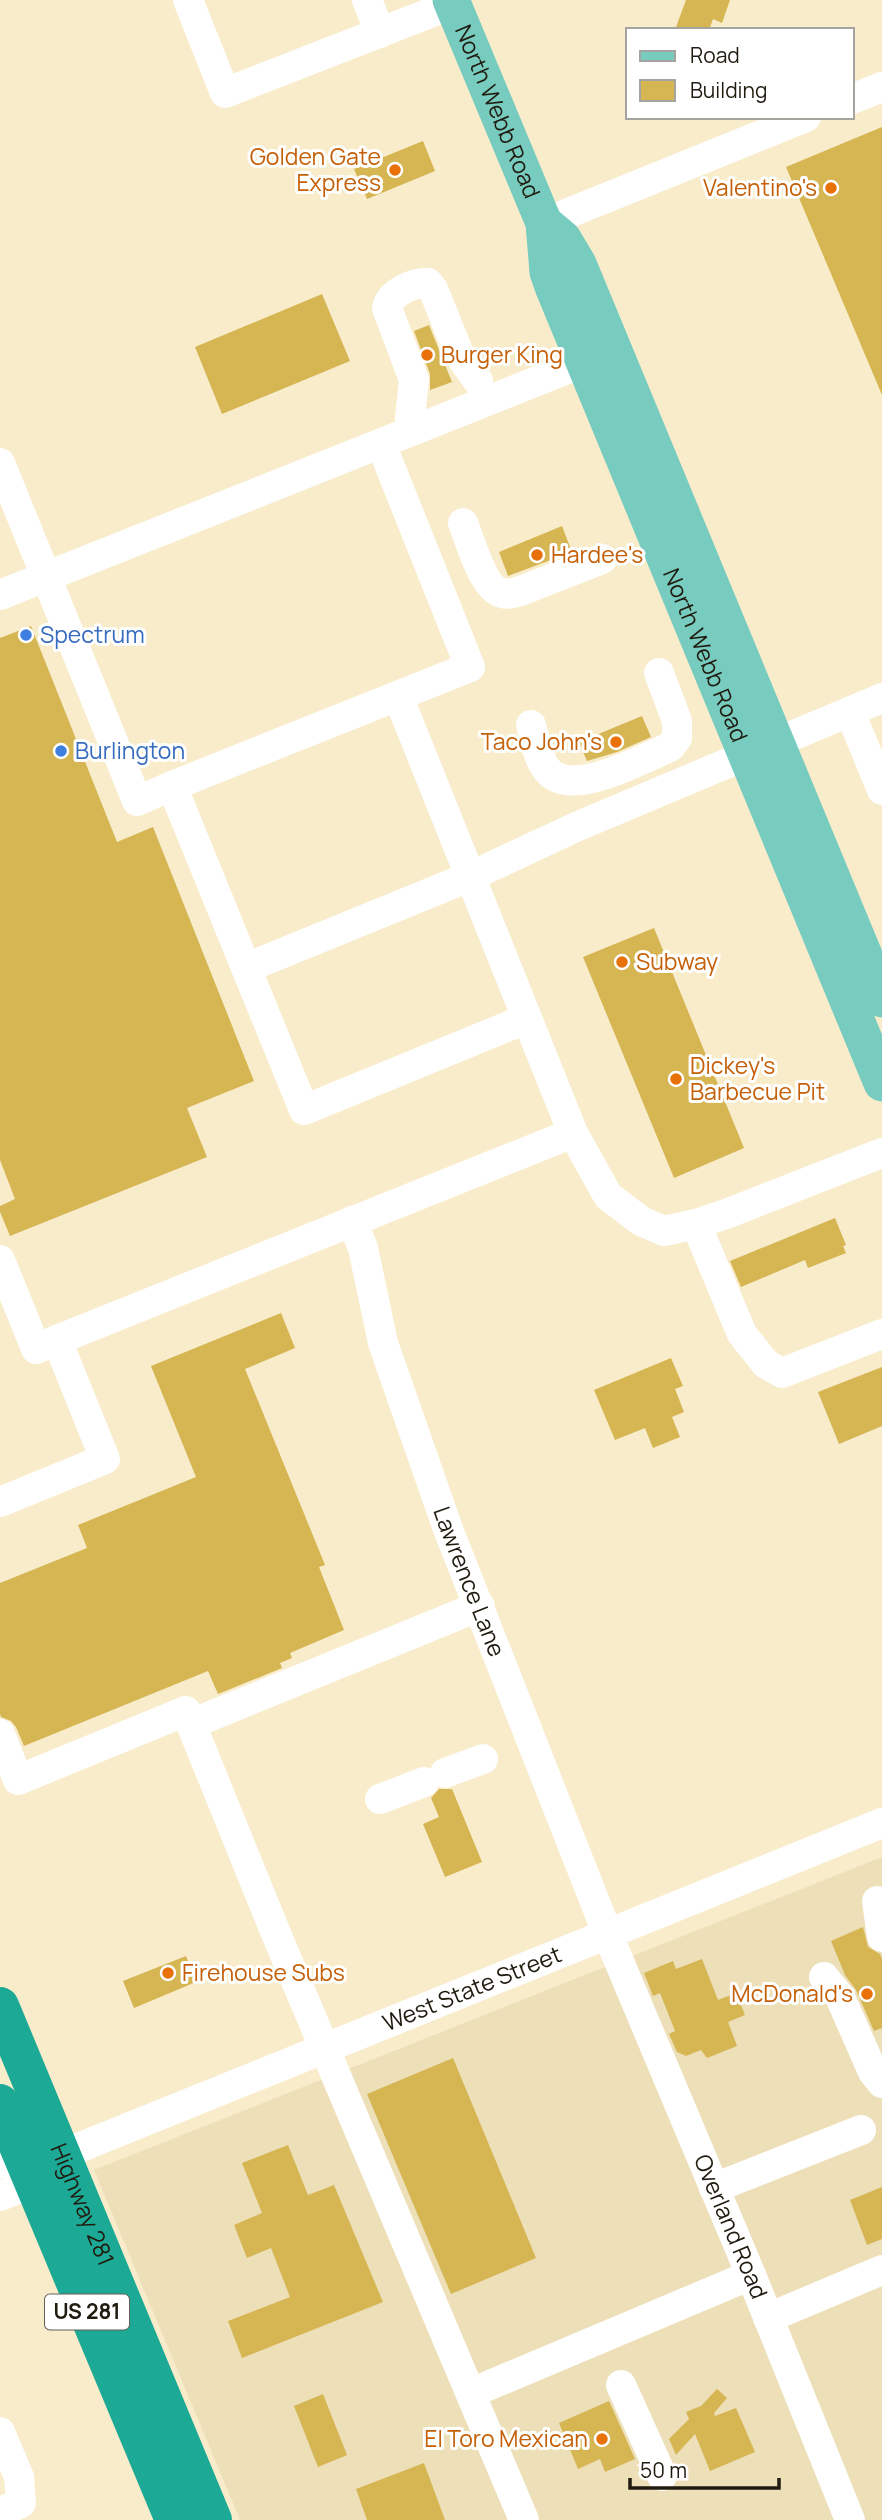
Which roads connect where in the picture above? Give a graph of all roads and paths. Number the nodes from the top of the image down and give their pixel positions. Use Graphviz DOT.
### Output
graph roads {
  1 [pos="188,0"];
  2 [pos="367,0"];
  3 [pos="452,2"];
  4 [pos="380,33"];
  5 [pos="882,86"];
  6 [pos="854,98"];
  7 [pos="801,119"];
  8 [pos="544,223"];
  9 [pos="599,356"];
  10 [pos="478,381"];
  11 [pos="410,418"];
  12 [pos="381,444"];
  13 [pos="0,463"];
  14 [pos="463,523"];
  15 [pos="602,559"];
  16 [pos="46,577"];
  17 [pos="0,595"];
  18 [pos="659,673"];
  19 [pos="398,696"];
  20 [pos="882,698"];
  21 [pos="850,712"];
  22 [pos="531,725"];
  23 [pos="761,749"];
  24 [pos="172,786"];
  25 [pos="882,789"];
  26 [pos="469,877"];
  27 [pos="246,968"];
  28 [pos="882,999"];
  29 [pos="526,1019"];
  30 [pos="882,1083"];
  31 [pos="573,1133"];
  32 [pos="882,1153"];
  33 [pos="352,1221"];
  34 [pos="696,1224"];
  35 [pos="0,1259"];
  36 [pos="882,1334"];
  37 [pos="57,1340"];
  38 [pos="0,1502"];
  39 [pos="480,1606"];
  40 [pos="191,1724"];
  41 [pos="0,1734"];
  42 [pos="483,1759"];
  43 [pos="380,1799"];
  44 [pos="882,1823"];
  45 [pos="877,1901"];
  46 [pos="608,1934"];
  47 [pos="882,1937"];
  48 [pos="824,1978"];
  49 [pos="0,2006"];
  50 [pos="326,2049"];
  51 [pos="873,2056"];
  52 [pos="882,2083"];
  53 [pos="0,2103"];
  54 [pos="862,2130"];
  55 [pos="61,2155"];
  56 [pos="14,2175"];
  57 [pos="714,2188"];
  58 [pos="882,2270"];
  59 [pos="751,2274"];
  60 [pos="768,2318"];
  61 [pos="621,2385"];
  62 [pos="471,2393"];
  63 [pos="0,2432"];
  64 [pos="662,2476"];
  65 [pos="0,2512"];
  66 [pos="174,2520"];
  67 [pos="213,2520"];
  68 [pos="524,2520"];
  69 [pos="850,2520"];
  1 -- 4 [label="street"];
  2 -- 4 [label="street"];
  3 -- 4 [label="street"];
  3 -- 8 [label="main road, North Webb Road"];
  5 -- 6 [label="street"];
  7 -- 8 [label="street"];
  8 -- 9 [label="main road, North Webb Road"];
  9 -- 12 [label="street"];
  9 -- 23 [label="main road, North Webb Road"];
  10 -- 11 [label="street"];
  12 -- 16 [label="street"];
  12 -- 19 [label="street"];
  13 -- 16 [label="street"];
  14 -- 15 [label="street"];
  16 -- 17 [label="street"];
  16 -- 24 [label="street"];
  18 -- 22 [label="street"];
  19 -- 24 [label="street"];
  19 -- 26 [label="street"];
  20 -- 21 [label="street"];
  21 -- 23 [label="street"];
  21 -- 25 [label="street"];
  23 -- 26 [label="street"];
  23 -- 28 [label="main road, North Webb Road"];
  23 -- 30 [label="main road, North Webb Road"];
  24 -- 27 [label="street"];
  26 -- 27 [label="street"];
  26 -- 29 [label="street"];
  27 -- 29 [label="street"];
  29 -- 31 [label="street"];
  31 -- 33 [label="street"];
  31 -- 34 [label="street"];
  32 -- 34 [label="street"];
  33 -- 37 [label="street"];
  33 -- 39 [label="street, Lawrence Lane"];
  34 -- 36 [label="street"];
  35 -- 37 [label="street"];
  37 -- 38 [label="street"];
  39 -- 40 [label="street"];
  39 -- 46 [label="street, Lawrence Lane"];
  40 -- 41 [label="street"];
  40 -- 50 [label="street"];
  42 -- 43 [label="street"];
  44 -- 46 [label="street, West State Street"];
  45 -- 47 [label="street"];
  46 -- 50 [label="street, West State Street"];
  46 -- 57 [label="street, Overland Road"];
  48 -- 51 [label="street"];
  49 -- 55 [label="highway, Highway 281 / US 281"];
  50 -- 55 [label="street, West State Street"];
  50 -- 62 [label="street"];
  51 -- 52 [label="street"];
  53 -- 56 [label="highway, Highway 281 / US 281"];
  54 -- 57 [label="street"];
  55 -- 56 [label="street, West State Street"];
  55 -- 67 [label="highway, Highway 281 / US 281"];
  56 -- 66 [label="highway, Highway 281 / US 281"];
  57 -- 59 [label="street, Overland Road"];
  58 -- 60 [label="street"];
  59 -- 60 [label="street, Overland Road"];
  59 -- 62 [label="street"];
  60 -- 69 [label="street, Overland Road"];
  61 -- 64 [label="street"];
  62 -- 68 [label="street"];
  63 -- 65 [label="street"];
}
